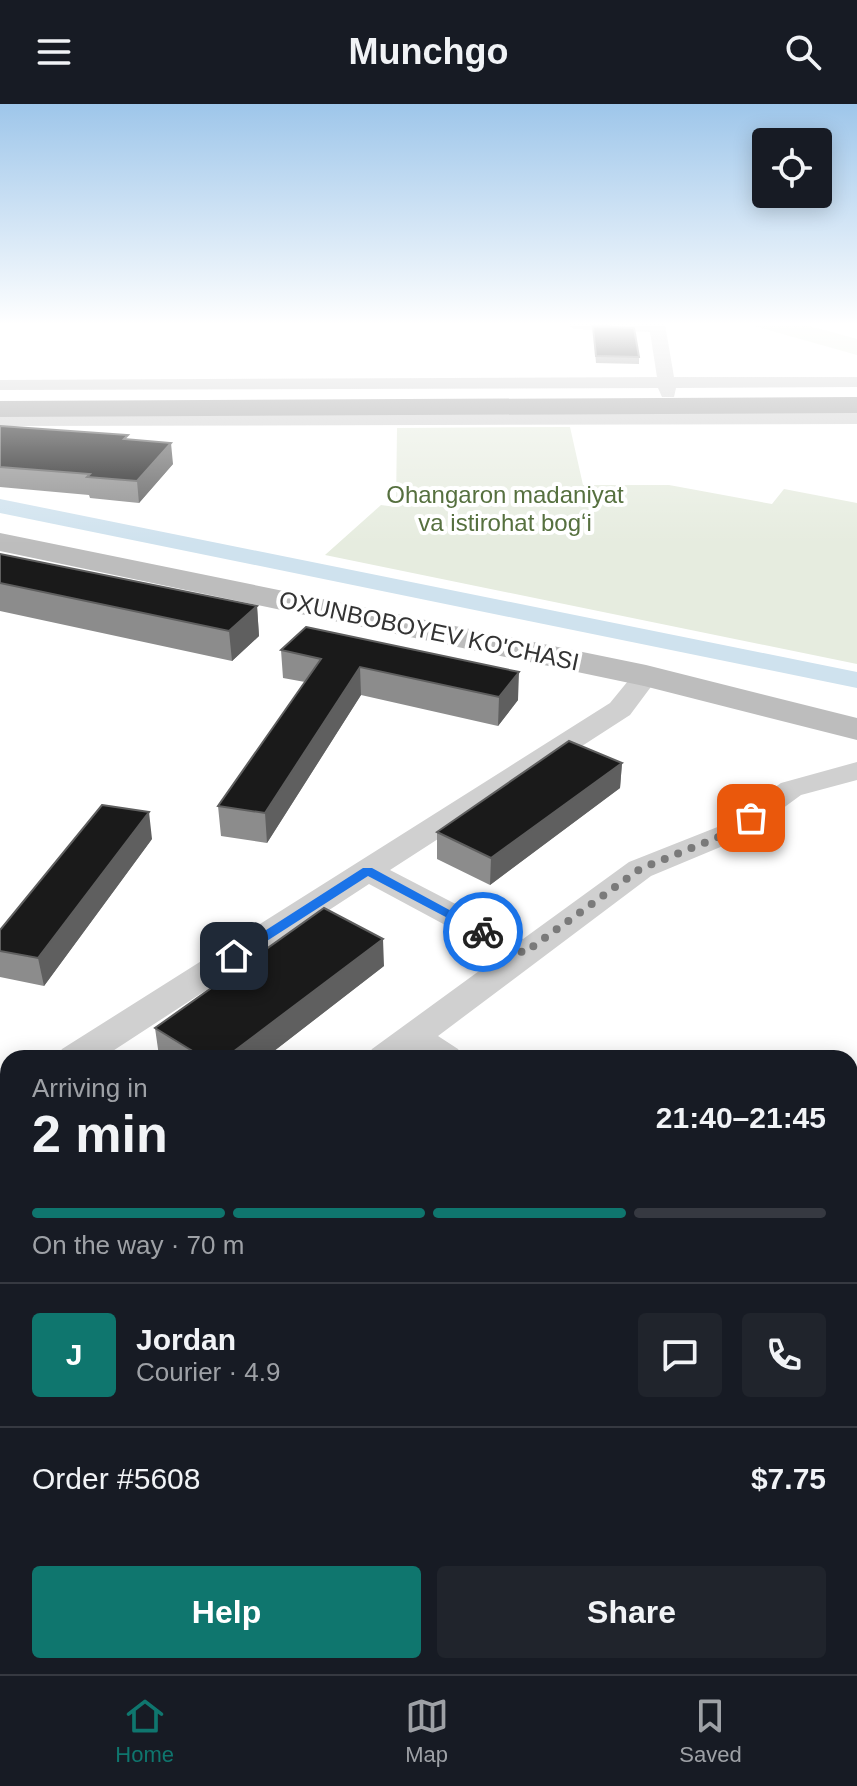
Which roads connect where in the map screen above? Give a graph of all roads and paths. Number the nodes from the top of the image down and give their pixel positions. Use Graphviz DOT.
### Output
graph roads {
  1 [pos="857,405"];
  2 [pos="0,409"];
  3 [pos="857,418"];
  4 [pos="0,420"];
  5 [pos="0,542"];
  6 [pos="646,676"];
  7 [pos="857,729"];
  8 [pos="857,771"];
  9 [pos="367,871"];
  10 [pos="524,953"];
  11 [pos="400,1048"];
  12 [pos="87,1050"];
  1 -- 2 [label="highway"];
  3 -- 4 [label="street"];
  5 -- 6 [label="main road, OXUNBOBOYEV KO'CHASI"];
  6 -- 7 [label="main road, OXUNBOBOYEV KO'CHASI"];
  6 -- 9 [label="street"];
  8 -- 10 [label="street"];
  9 -- 10 [label="street"];
  9 -- 12 [label="street"];
  10 -- 11 [label="street"];
}
